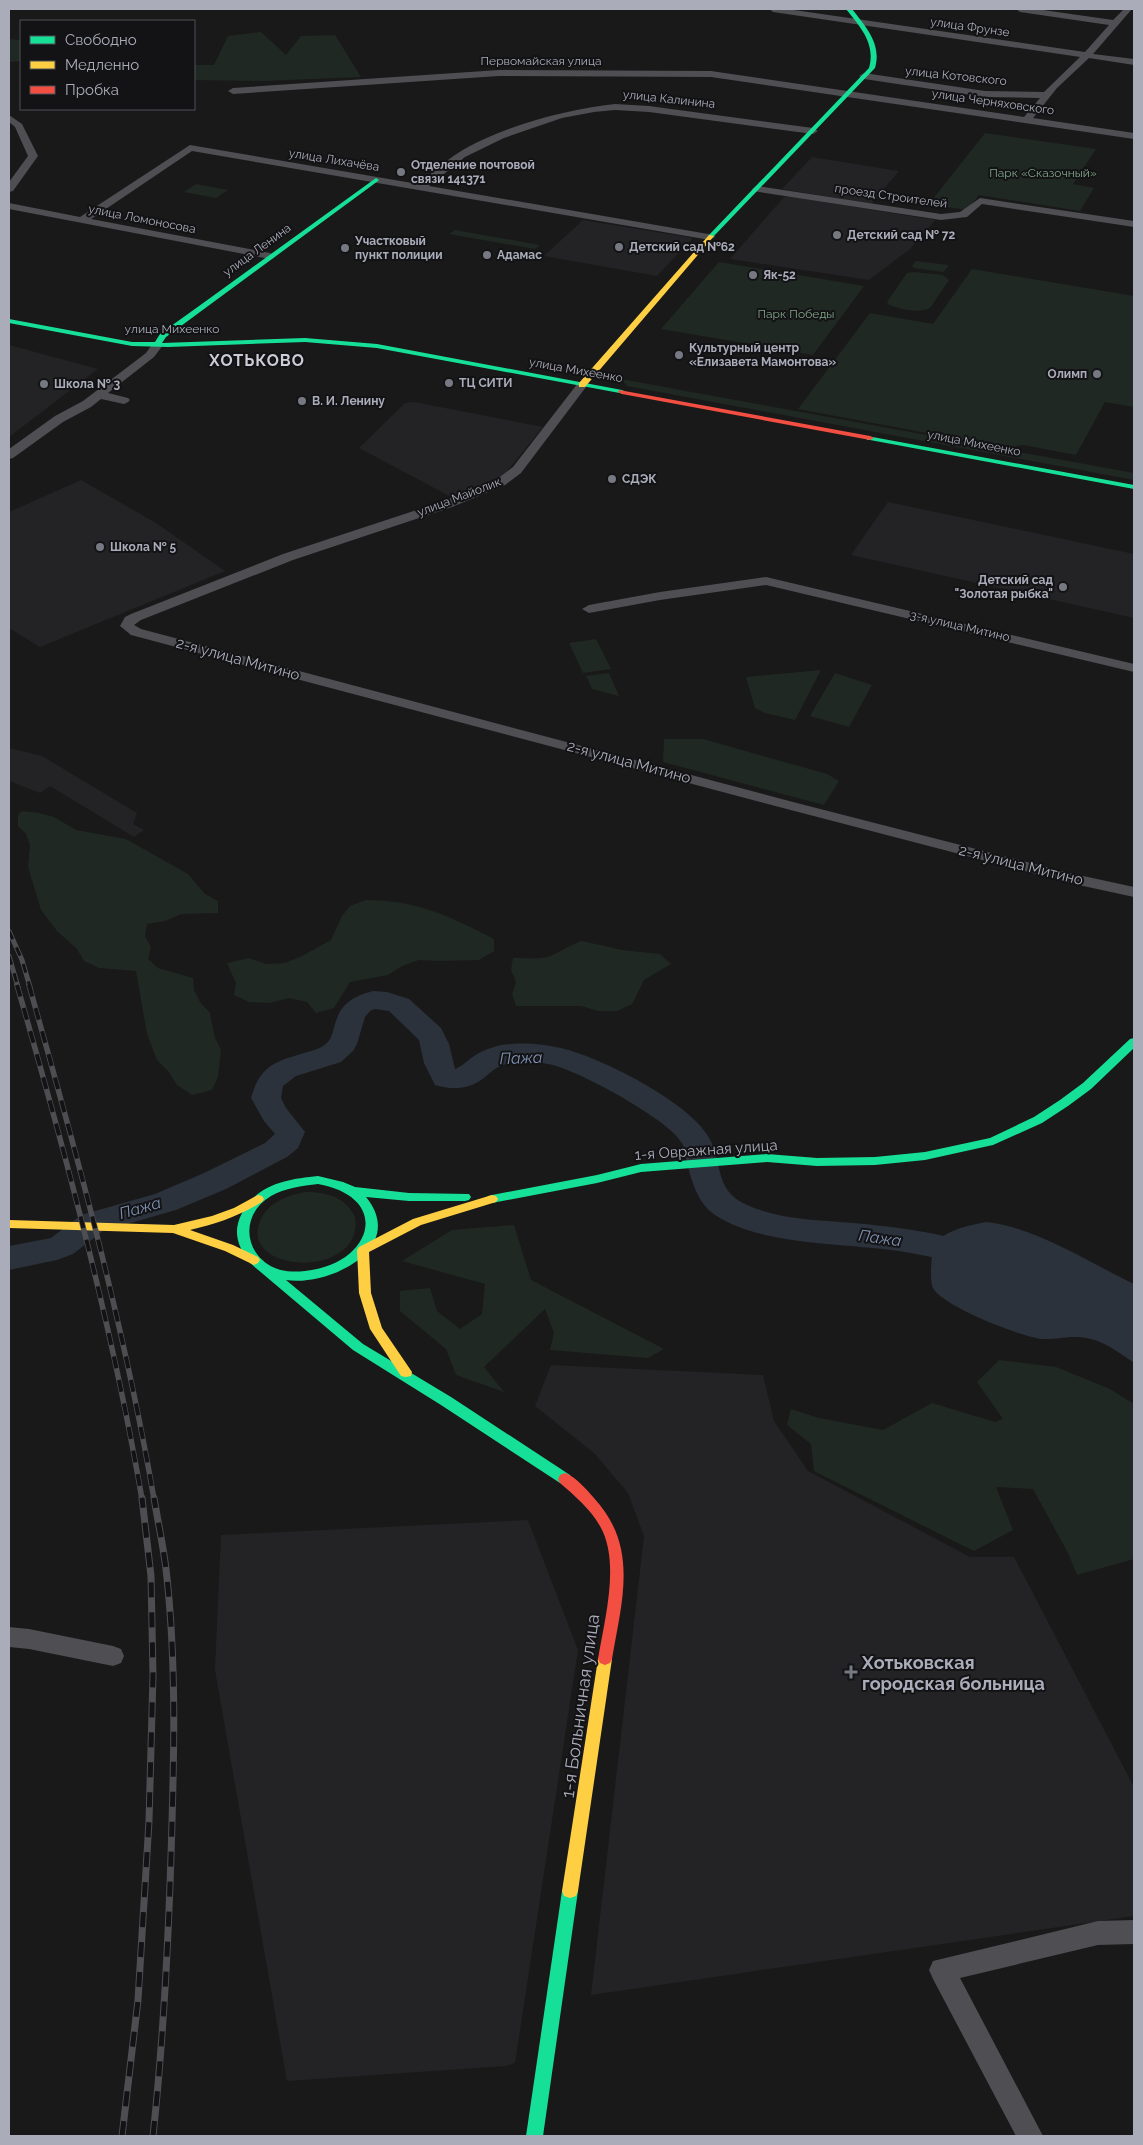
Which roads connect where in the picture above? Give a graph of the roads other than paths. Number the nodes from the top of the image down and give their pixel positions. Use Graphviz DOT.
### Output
graph roads {
  1 [pos="773,9"];
  2 [pos="849,9"];
  3 [pos="1020,9"];
  4 [pos="1128,9"];
  5 [pos="859,23"];
  6 [pos="1115,23"];
  7 [pos="1087,55"];
  8 [pos="1134,62"];
  9 [pos="864,76"];
  10 [pos="233,90"];
  11 [pos="849,93"];
  12 [pos="1046,95"];
  13 [pos="9,118"];
  14 [pos="1027,120"];
  15 [pos="813,131"];
  16 [pos="1134,136"];
  17 [pos="376,180"];
  18 [pos="421,187"];
  19 [pos="9,189"];
  20 [pos="757,189"];
  21 [pos="9,206"];
  22 [pos="82,220"];
  23 [pos="1134,224"];
  24 [pos="710,238"];
  25 [pos="270,256"];
  26 [pos="9,320"];
  27 [pos="157,345"];
  28 [pos="582,384"];
  29 [pos="99,395"];
  30 [pos="124,400"];
  31 [pos="9,456"];
  32 [pos="1134,488"];
  33 [pos="589,609"];
  34 [pos="126,626"];
  35 [pos="1134,668"];
  36 [pos="1134,892"];
  37 [pos="1134,1042"];
  38 [pos="817,1162"];
  39 [pos="779,1170"];
  40 [pos="597,1179"];
  41 [pos="642,1180"];
  42 [pos="353,1191"];
  43 [pos="502,1196"];
  44 [pos="262,1197"];
  45 [pos="9,1224"];
  46 [pos="174,1229"];
  47 [pos="363,1250"];
  48 [pos="258,1263"];
  49 [pos="410,1378"];
  50 [pos="9,1637"];
  51 [pos="113,1656"];
  52 [pos="1134,1932"];
  53 [pos="534,2136"];
  54 [pos="1030,2136"];
  1 -- 5 [label="street, улица Фрунзе"];
  2 -- 5 [label="street"];
  3 -- 6 [label="street"];
  4 -- 6 [label="street"];
  5 -- 7 [label="street, улица Фрунзе"];
  5 -- 9 [label="street"];
  6 -- 7 [label="street"];
  7 -- 8 [label="street, улица Фрунзе"];
  7 -- 12 [label="street"];
  9 -- 11 [label="street"];
  9 -- 12 [label="street, улица Котовского"];
  10 -- 11 [label="street, Первомайская улица"];
  11 -- 14 [label="street, улица Черняховского"];
  11 -- 15 [label="street"];
  12 -- 14 [label="street"];
  13 -- 19 [label="street"];
  14 -- 16 [label="street, улица Черняховского"];
  15 -- 18 [label="street, улица Калинина"];
  15 -- 20 [label="street"];
  17 -- 18 [label="street, улица Лихачёва"];
  17 -- 22 [label="street, улица Лихачёва"];
  17 -- 25 [label="street, улица Ленина"];
  18 -- 24 [label="street, улица Лихачёва"];
  20 -- 23 [label="street, проезд Строителей"];
  20 -- 24 [label="street"];
  21 -- 22 [label="street, улица Ломоносова"];
  22 -- 25 [label="street, улица Ломоносова"];
  24 -- 28 [label="street"];
  25 -- 27 [label="street, улица Ленина"];
  26 -- 27 [label="street, улица Михеенко"];
  27 -- 28 [label="street, улица Михеенко"];
  27 -- 29 [label="street"];
  28 -- 32 [label="street, улица Михеенко"];
  28 -- 34 [label="street, улица Майолик"];
  29 -- 30 [label="street"];
  29 -- 31 [label="street"];
  33 -- 35 [label="street, 3-я улица Митино"];
  34 -- 36 [label="street, 2-я улица Митино"];
  37 -- 38 [label="street, 1-я Овражная улица"];
  38 -- 39 [label="street, 1-я Овражная улица"];
  38 -- 40 [label="street, 1-я Овражная улица"];
  40 -- 41 [label="street, 1-я Овражная улица"];
  40 -- 43 [label="street, 1-я Овражная улица"];
  42 -- 43 [label="street"];
  42 -- 44 [label="street"];
  42 -- 47 [label="street"];
  43 -- 47 [label="street"];
  44 -- 46 [label="street"];
  44 -- 48 [label="street"];
  45 -- 46 [label="street"];
  46 -- 48 [label="street"];
  47 -- 48 [label="street"];
  47 -- 49 [label="street"];
  48 -- 49 [label="street, 1-я Больничная улица"];
  49 -- 53 [label="street, 1-я Больничная улица"];
  50 -- 51 [label="street"];
  52 -- 54 [label="street"];
}
